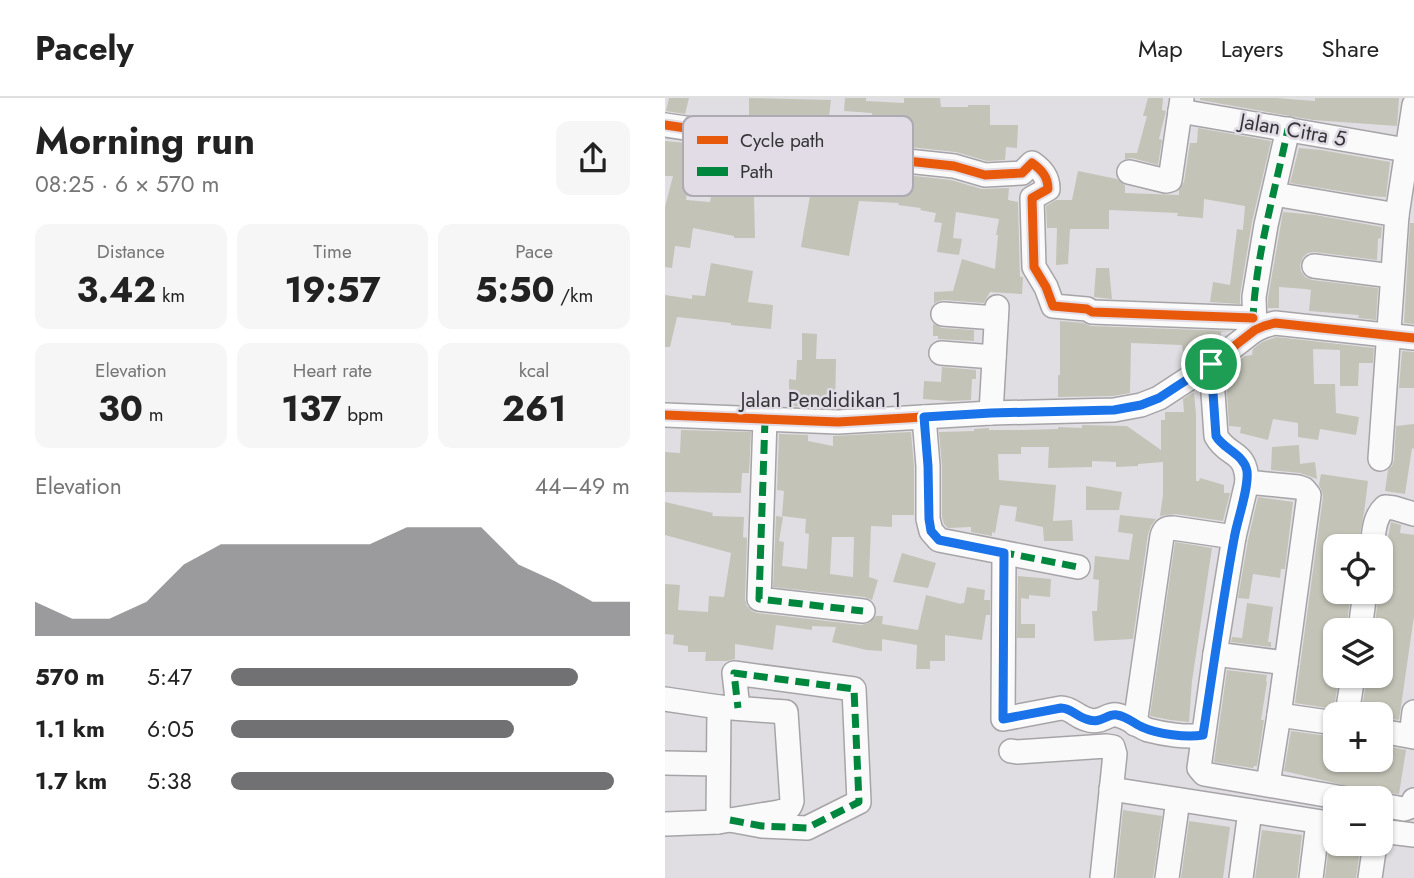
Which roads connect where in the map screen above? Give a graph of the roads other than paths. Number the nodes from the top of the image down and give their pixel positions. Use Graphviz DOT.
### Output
graph roads {
  1 [pos="1181,105"];
  2 [pos="1414,109"];
  3 [pos="665,125"];
  4 [pos="683,128"];
  5 [pos="1288,129"];
  6 [pos="1406,150"];
  7 [pos="913,162"];
  8 [pos="1129,173"];
  9 [pos="1274,194"];
  10 [pos="1397,215"];
  11 [pos="1314,266"];
  12 [pos="1392,276"];
  13 [pos="943,314"];
  14 [pos="1254,324"];
  15 [pos="1388,334"];
  16 [pos="1414,338"];
  17 [pos="941,353"];
  18 [pos="994,356"];
  19 [pos="1211,364"];
  20 [pos="991,413"];
  21 [pos="665,415"];
  22 [pos="924,417"];
  23 [pos="765,419"];
  24 [pos="1380,459"];
  25 [pos="1247,482"];
  26 [pos="1414,514"];
  27 [pos="1374,534"];
  28 [pos="1234,537"];
  29 [pos="1004,553"];
  30 [pos="1078,567"];
  31 [pos="863,611"];
  32 [pos="1215,654"];
  33 [pos="1286,663"];
  34 [pos="665,699"];
  35 [pos="728,708"];
  36 [pos="1414,712"];
  37 [pos="1279,715"];
  38 [pos="1323,721"];
  39 [pos="1135,724"];
  40 [pos="1393,733"];
  41 [pos="1203,735"];
  42 [pos="1412,736"];
  43 [pos="1011,751"];
  44 [pos="665,763"];
  45 [pos="717,764"];
  46 [pos="1268,784"];
  47 [pos="1111,789"];
  48 [pos="1323,794"];
  49 [pos="1178,800"];
  50 [pos="1414,800"];
  51 [pos="1393,807"];
  52 [pos="1250,811"];
  53 [pos="724,821"];
  54 [pos="1323,822"];
  55 [pos="665,824"];
  56 [pos="1393,832"];
  57 [pos="1414,835"];
  58 [pos="1323,837"];
  59 [pos="1373,856"];
  60 [pos="1102,878"];
  61 [pos="1167,878"];
  62 [pos="1241,878"];
  63 [pos="1311,878"];
  64 [pos="1370,878"];
  1 -- 5 [label="street, Jalan Citra 5"];
  1 -- 8 [label="street"];
  2 -- 6 [label="street"];
  3 -- 4 [label="street"];
  5 -- 6 [label="street, Jalan Citra 5"];
  5 -- 9 [label="street"];
  6 -- 10 [label="street"];
  7 -- 14 [label="street"];
  9 -- 10 [label="street"];
  9 -- 14 [label="street"];
  10 -- 12 [label="street"];
  11 -- 12 [label="street"];
  12 -- 15 [label="street"];
  13 -- 18 [label="street"];
  14 -- 15 [label="street, Jalan Pendidikan 1"];
  14 -- 19 [label="street, Jalan Pendidikan 1"];
  15 -- 16 [label="street, Jalan Pendidikan 1"];
  15 -- 24 [label="street"];
  17 -- 18 [label="street"];
  18 -- 20 [label="street"];
  19 -- 20 [label="street, Jalan Pendidikan 1"];
  19 -- 25 [label="street"];
  20 -- 22 [label="street, Jalan Pendidikan 1"];
  21 -- 23 [label="street, Jalan Pendidikan 1"];
  22 -- 23 [label="street, Jalan Pendidikan 1"];
  22 -- 29 [label="street"];
  23 -- 31 [label="street"];
  25 -- 28 [label="street"];
  25 -- 33 [label="street"];
  26 -- 27 [label="street"];
  28 -- 32 [label="street"];
  28 -- 39 [label="street"];
  29 -- 30 [label="street"];
  29 -- 39 [label="street"];
  32 -- 33 [label="street"];
  32 -- 41 [label="street"];
  33 -- 37 [label="street"];
  34 -- 35 [label="street"];
  35 -- 45 [label="street"];
  35 -- 53 [label="street"];
  35 -- 53 [label="street"];
  36 -- 42 [label="street"];
  37 -- 38 [label="street"];
  37 -- 46 [label="street"];
  39 -- 41 [label="street"];
  40 -- 42 [label="street"];
  41 -- 46 [label="street"];
  43 -- 47 [label="street"];
  44 -- 45 [label="street"];
  45 -- 53 [label="street"];
  46 -- 48 [label="street"];
  47 -- 49 [label="street"];
  47 -- 60 [label="street"];
  49 -- 52 [label="street"];
  49 -- 61 [label="street"];
  50 -- 51 [label="street"];
  52 -- 54 [label="street"];
  52 -- 62 [label="street"];
  53 -- 55 [label="street"];
  56 -- 57 [label="street"];
  58 -- 63 [label="street"];
  59 -- 64 [label="street"];
}
